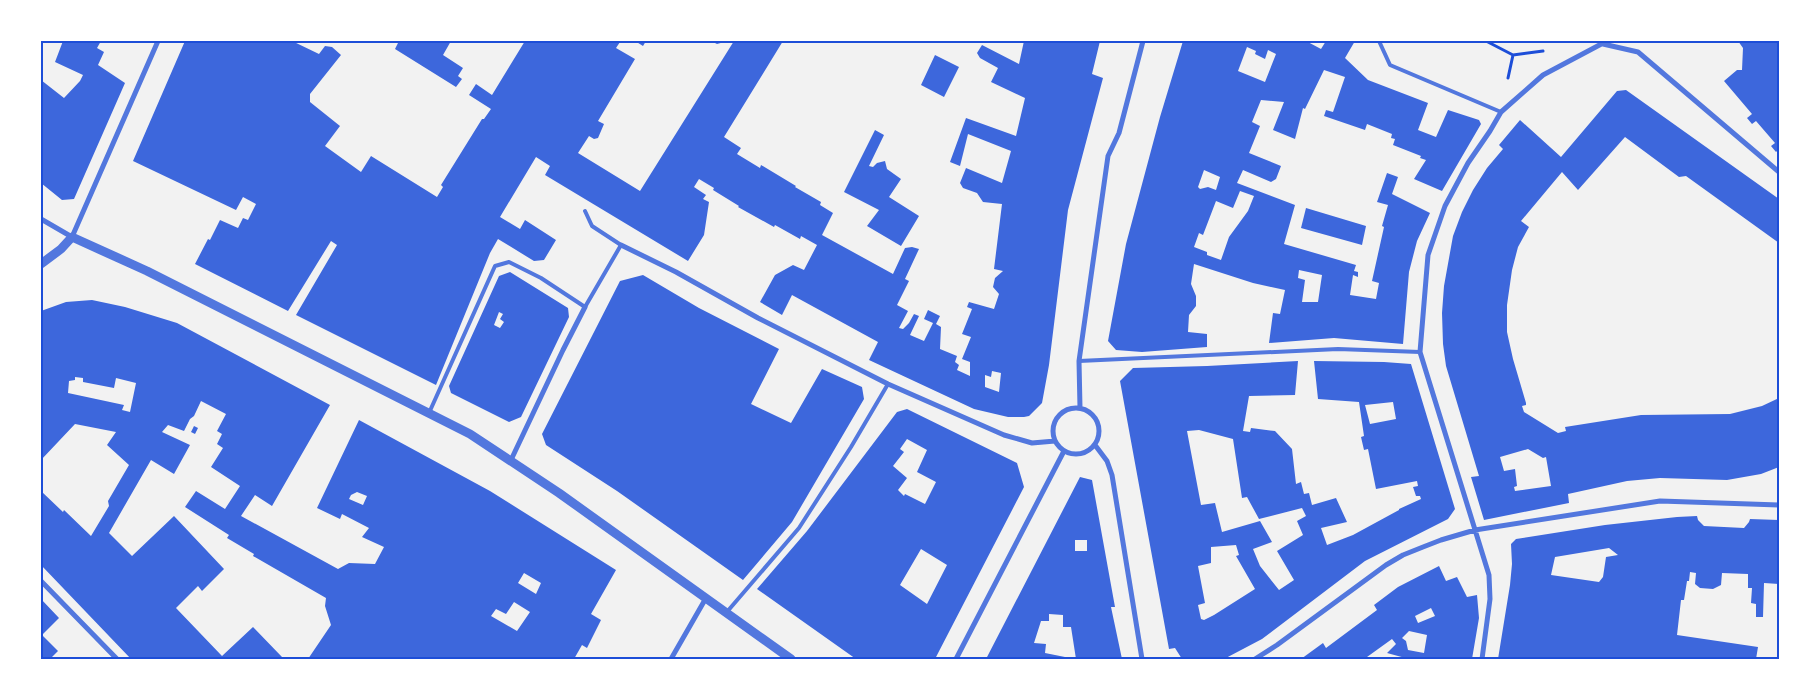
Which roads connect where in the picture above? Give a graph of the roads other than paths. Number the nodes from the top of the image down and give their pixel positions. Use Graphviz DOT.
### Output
graph roads {
  1 [pos="158,41"];
  2 [pos="1144,41"];
  3 [pos="1379,41"];
  4 [pos="1603,42"];
  5 [pos="1501,112"];
  6 [pos="1779,172"];
  7 [pos="585,211"];
  8 [pos="41,219"];
  9 [pos="72,237"];
  10 [pos="621,245"];
  11 [pos="41,264"];
  12 [pos="585,307"];
  13 [pos="1420,352"];
  14 [pos="1079,361"];
  15 [pos="888,384"];
  16 [pos="1080,408"];
  17 [pos="429,413"];
  18 [pos="1055,441"];
  19 [pos="1095,445"];
  20 [pos="1064,451"];
  21 [pos="511,460"];
  22 [pos="1779,506"];
  23 [pos="1474,530"];
  24 [pos="41,581"];
  25 [pos="706,598"];
  26 [pos="726,613"];
  27 [pos="117,659"];
  28 [pos="671,659"];
  29 [pos="791,659"];
  30 [pos="956,659"];
  31 [pos="1142,659"];
  32 [pos="1255,659"];
  33 [pos="1482,659"];
  1 -- 9 [label="street"];
  2 -- 14 [label="street"];
  3 -- 5 [label="lane"];
  4 -- 5 [label="street"];
  4 -- 6 [label="street"];
  5 -- 13 [label="street"];
  7 -- 10 [label="lane"];
  8 -- 9 [label="street"];
  9 -- 11 [label="street"];
  9 -- 17 [label="street"];
  10 -- 12 [label="lane"];
  10 -- 15 [label="street"];
  12 -- 17 [label="lane"];
  12 -- 21 [label="street"];
  13 -- 14 [label="lane"];
  13 -- 23 [label="street"];
  14 -- 16 [label="street"];
  15 -- 18 [label="street"];
  15 -- 26 [label="lane"];
  16 -- 18 [label="street"];
  16 -- 19 [label="street"];
  17 -- 21 [label="street"];
  18 -- 20 [label="street"];
  19 -- 20 [label="street"];
  19 -- 31 [label="street"];
  20 -- 30 [label="street"];
  21 -- 25 [label="street"];
  22 -- 23 [label="street"];
  23 -- 32 [label="street"];
  23 -- 33 [label="street"];
  24 -- 27 [label="street"];
  25 -- 26 [label="street"];
  25 -- 28 [label="street"];
  26 -- 29 [label="street"];
}
